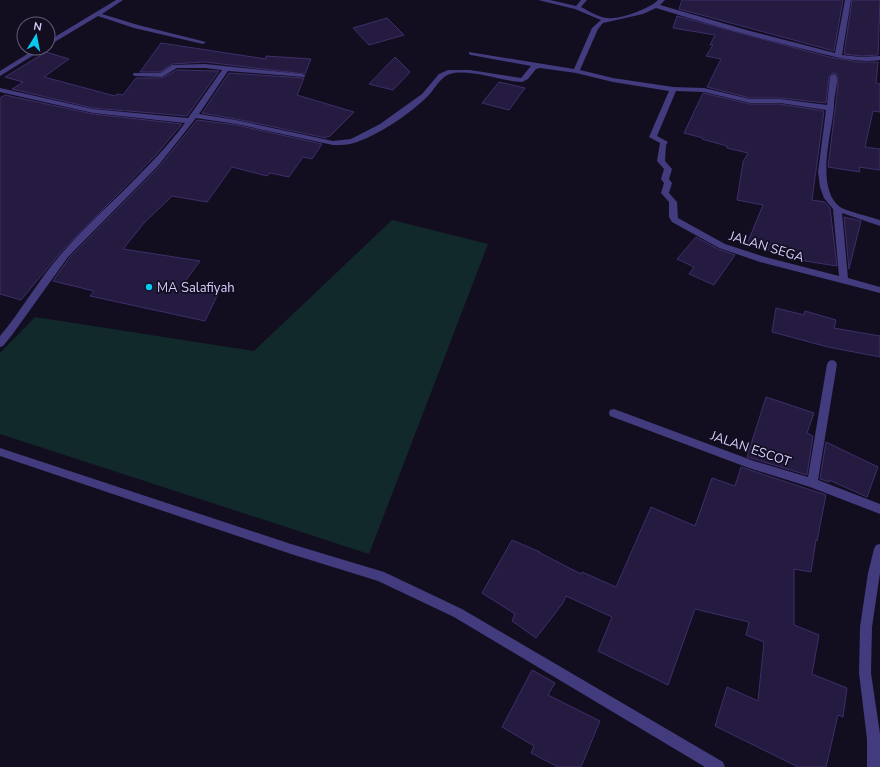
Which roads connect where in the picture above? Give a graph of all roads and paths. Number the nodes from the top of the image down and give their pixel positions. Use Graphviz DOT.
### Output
graph roads {
  1 [pos="120,0"];
  2 [pos="541,0"];
  3 [pos="584,0"];
  4 [pos="662,0"];
  5 [pos="848,0"];
  6 [pos="656,6"];
  7 [pos="577,8"];
  8 [pos="97,14"];
  9 [pos="606,20"];
  10 [pos="56,39"];
  11 [pos="203,42"];
  12 [pos="471,53"];
  13 [pos="838,55"];
  14 [pos="29,56"];
  15 [pos="880,58"];
  16 [pos="540,66"];
  17 [pos="226,69"];
  18 [pos="576,71"];
  19 [pos="0,74"];
  20 [pos="135,74"];
  21 [pos="302,76"];
  22 [pos="834,76"];
  23 [pos="673,88"];
  24 [pos="0,90"];
  25 [pos="831,108"];
  26 [pos="193,119"];
  27 [pos="836,209"];
  28 [pos="880,223"];
  29 [pos="844,280"];
  30 [pos="880,290"];
  31 [pos="0,343"];
  32 [pos="832,364"];
  33 [pos="614,413"];
  34 [pos="0,452"];
  35 [pos="812,483"];
  36 [pos="880,509"];
  37 [pos="880,549"];
  38 [pos="718,767"];
  39 [pos="874,767"];
  1 -- 8 [label="street"];
  2 -- 7 [label="street"];
  3 -- 7 [label="street"];
  4 -- 6 [label="street"];
  5 -- 13 [label="street"];
  6 -- 9 [label="street"];
  6 -- 13 [label="street"];
  7 -- 9 [label="street"];
  8 -- 10 [label="street"];
  8 -- 11 [label="street"];
  9 -- 18 [label="street"];
  12 -- 16 [label="street"];
  13 -- 15 [label="street"];
  14 -- 19 [label="street"];
  16 -- 18 [label="street"];
  16 -- 26 [label="street"];
  17 -- 20 [label="street"];
  17 -- 21 [label="street"];
  17 -- 26 [label="street"];
  18 -- 23 [label="street"];
  22 -- 25 [label="street"];
  23 -- 25 [label="street"];
  23 -- 29 [label="street, JALAN SEGA"];
  24 -- 26 [label="street"];
  25 -- 27 [label="street"];
  26 -- 31 [label="street"];
  27 -- 28 [label="street"];
  27 -- 29 [label="street"];
  29 -- 30 [label="street"];
  32 -- 35 [label="street"];
  33 -- 35 [label="street, JALAN ESCOT"];
  34 -- 38 [label="street"];
  35 -- 36 [label="street, JALAN ESCOT"];
  37 -- 39 [label="street"];
}
